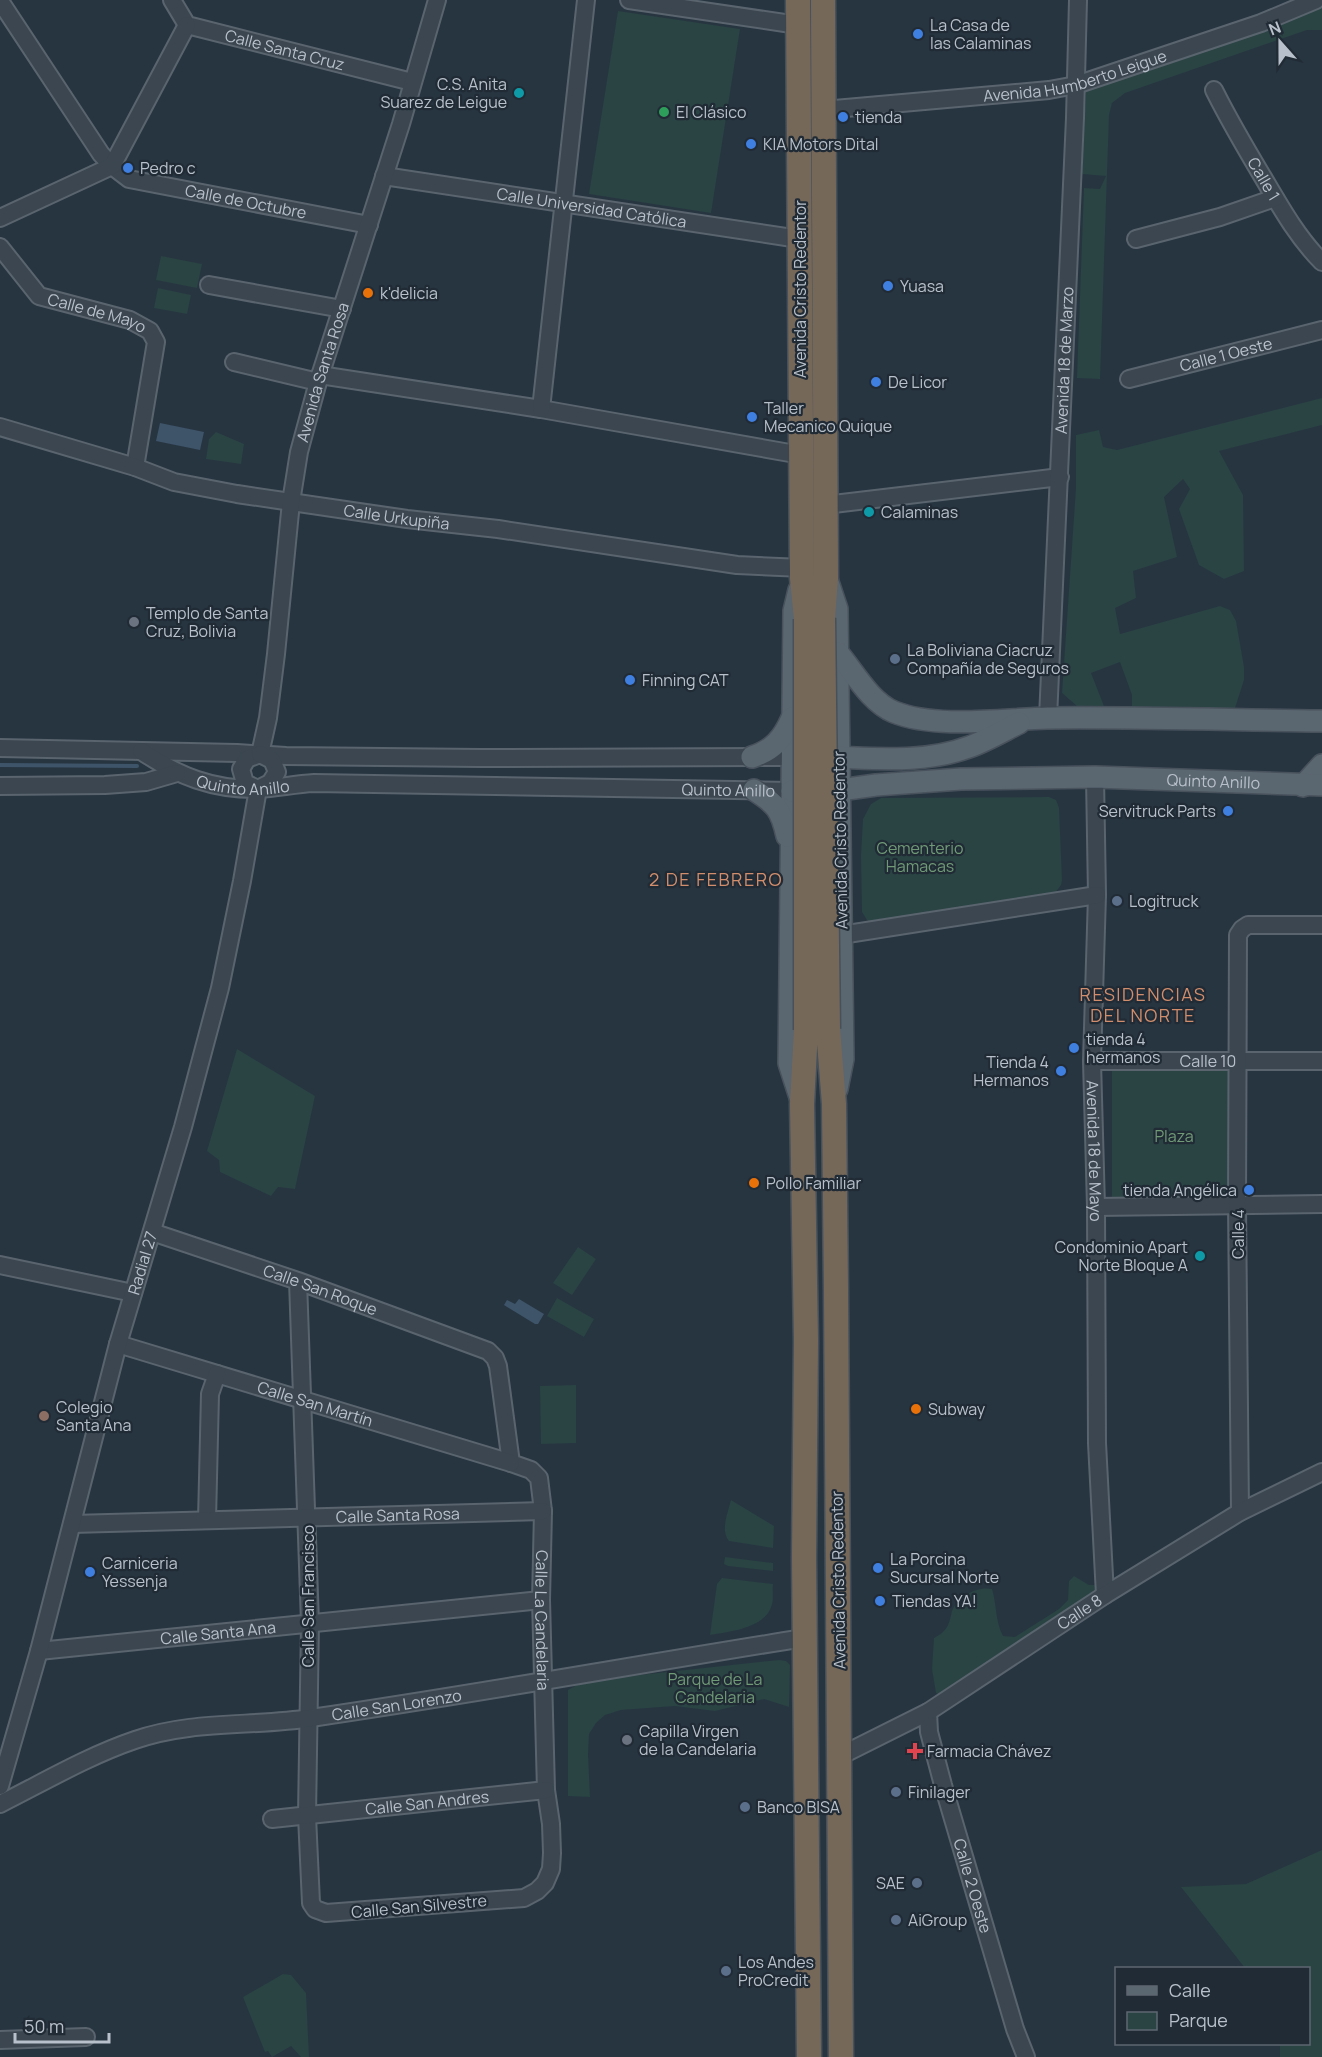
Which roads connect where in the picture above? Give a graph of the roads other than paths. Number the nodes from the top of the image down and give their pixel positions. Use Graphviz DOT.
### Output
graph roads {
  1 [pos="172,0"];
  2 [pos="437,0"];
  3 [pos="586,0"];
  4 [pos="629,0"];
  5 [pos="798,0"];
  6 [pos="822,0"];
  7 [pos="1078,0"];
  8 [pos="1316,0"];
  9 [pos="0,1"];
  10 [pos="798,25"];
  11 [pos="187,26"];
  12 [pos="412,82"];
  13 [pos="1076,85"];
  14 [pos="1214,90"];
  15 [pos="823,110"];
  16 [pos="112,166"];
  17 [pos="384,176"];
  18 [pos="1275,198"];
  19 [pos="563,203"];
  20 [pos="0,218"];
  21 [pos="369,225"];
  22 [pos="799,239"];
  23 [pos="1136,239"];
  24 [pos="0,247"];
  25 [pos="1322,262"];
  26 [pos="209,285"];
  27 [pos="342,309"];
  28 [pos="1322,330"];
  29 [pos="234,362"];
  30 [pos="319,379"];
  31 [pos="1130,379"];
  32 [pos="541,409"];
  33 [pos="0,427"];
  34 [pos="801,455"];
  35 [pos="135,467"];
  36 [pos="1060,477"];
  37 [pos="291,502"];
  38 [pos="825,505"];
  39 [pos="810,574"];
  40 [pos="838,653"];
  41 [pos="839,713"];
  42 [pos="793,715"];
  43 [pos="1038,719"];
  44 [pos="1312,721"];
  45 [pos="1322,736"];
  46 [pos="0,748"];
  47 [pos="141,751"];
  48 [pos="260,754"];
  49 [pos="752,757"];
  50 [pos="792,757"];
  51 [pos="840,758"];
  52 [pos="1322,765"];
  53 [pos="177,773"];
  54 [pos="1095,777"];
  55 [pos="876,785"];
  56 [pos="1312,785"];
  57 [pos="0,786"];
  58 [pos="258,789"];
  59 [pos="754,790"];
  60 [pos="840,790"];
  61 [pos="792,791"];
  62 [pos="840,855"];
  63 [pos="791,857"];
  64 [pos="1097,895"];
  65 [pos="1322,925"];
  66 [pos="842,934"];
  67 [pos="817,1029"];
  68 [pos="1239,1060"];
  69 [pos="1092,1061"];
  70 [pos="1322,1061"];
  71 [pos="802,1104"];
  72 [pos="834,1104"];
  73 [pos="1237,1204"];
  74 [pos="1322,1204"];
  75 [pos="1096,1207"];
  76 [pos="152,1232"];
  77 [pos="0,1265"];
  78 [pos="298,1281"];
  79 [pos="134,1293"];
  80 [pos="118,1344"];
  81 [pos="217,1374"];
  82 [pos="302,1400"];
  83 [pos="511,1463"];
  84 [pos="1322,1472"];
  85 [pos="543,1511"];
  86 [pos="1240,1512"];
  87 [pos="308,1517"];
  88 [pos="207,1520"];
  89 [pos="72,1524"];
  90 [pos="1105,1595"];
  91 [pos="542,1600"];
  92 [pos="310,1623"];
  93 [pos="804,1638"];
  94 [pos="39,1651"];
  95 [pos="544,1681"];
  96 [pos="928,1712"];
  97 [pos="307,1719"];
  98 [pos="840,1756"];
  99 [pos="0,1786"];
  100 [pos="546,1790"];
  101 [pos="0,1804"];
  102 [pos="308,1816"];
  103 [pos="272,1819"];
  104 [pos="524,1898"];
  105 [pos="315,1909"];
  106 [pos="86,2037"];
  107 [pos="0,2040"];
  108 [pos="808,2057"];
  109 [pos="841,2057"];
  110 [pos="1026,2057"];
  1 -- 11 [label="street"];
  2 -- 12 [label="street, Avenida Santa Rosa"];
  3 -- 19 [label="street"];
  4 -- 10 [label="street"];
  5 -- 10 [label="highway, Avenida Cristo Redentor"];
  6 -- 15 [label="highway, Avenida Cristo Redentor"];
  7 -- 13 [label="street, Avenida 18 de Marzo"];
  8 -- 13 [label="street, Avenida Humberto Leigue"];
  9 -- 16 [label="street, Calle de Octubre"];
  10 -- 22 [label="highway, Avenida Cristo Redentor"];
  11 -- 12 [label="street, Calle Santa Cruz"];
  11 -- 16 [label="street"];
  12 -- 17 [label="street, Avenida Santa Rosa"];
  13 -- 15 [label="street, Avenida Humberto Leigue"];
  13 -- 36 [label="street, Avenida 18 de Marzo"];
  14 -- 18 [label="street, Calle 1"];
  15 -- 38 [label="highway, Avenida Cristo Redentor"];
  16 -- 20 [label="street"];
  16 -- 21 [label="street, Calle de Octubre"];
  17 -- 19 [label="street, Calle Universidad Católica"];
  17 -- 21 [label="street, Avenida Santa Rosa"];
  18 -- 23 [label="street"];
  18 -- 25 [label="street, Calle 1"];
  19 -- 22 [label="street, Calle Universidad Católica"];
  19 -- 32 [label="street"];
  21 -- 27 [label="street, Avenida Santa Rosa"];
  22 -- 34 [label="highway, Avenida Cristo Redentor"];
  24 -- 35 [label="street, Calle de Mayo"];
  26 -- 27 [label="street"];
  27 -- 30 [label="street, Avenida Santa Rosa"];
  28 -- 31 [label="street, Calle 1 Oeste"];
  29 -- 30 [label="street"];
  30 -- 32 [label="street"];
  30 -- 37 [label="street, Avenida Santa Rosa"];
  32 -- 34 [label="street"];
  33 -- 35 [label="street, Calle Urkupiña"];
  34 -- 39 [label="highway, Avenida Cristo Redentor"];
  35 -- 37 [label="street, Calle Urkupiña"];
  36 -- 38 [label="street"];
  36 -- 43 [label="street, Avenida 18 de Marzo"];
  37 -- 39 [label="street, Calle Urkupiña"];
  37 -- 48 [label="street, Avenida Santa Rosa"];
  38 -- 39 [label="highway, Avenida Cristo Redentor"];
  39 -- 40 [label="main road, Avenida Cristo Redentor"];
  39 -- 42 [label="main road, Avenida Cristo Redentor"];
  39 -- 67 [label="highway, Avenida Cristo Redentor, bridge"];
  40 -- 41 [label="main road, Avenida Cristo Redentor"];
  40 -- 43 [label="main road"];
  41 -- 42 [label="main road"];
  41 -- 51 [label="main road, Avenida Cristo Redentor"];
  42 -- 49 [label="main road"];
  42 -- 50 [label="main road, Avenida Cristo Redentor"];
  43 -- 44 [label="main road, Quinto Anillo"];
  43 -- 51 [label="main road, Quinto Anillo"];
  44 -- 45 [label="main road"];
  46 -- 47 [label="street, Quinto Anillo"];
  47 -- 48 [label="street, Quinto Anillo"];
  47 -- 53 [label="street, Quinto Anillo"];
  48 -- 49 [label="street, Quinto Anillo"];
  48 -- 58 [label="street"];
  48 -- 58 [label="street"];
  49 -- 50 [label="street, Quinto Anillo"];
  50 -- 51 [label="main road, Quinto Anillo"];
  50 -- 61 [label="main road, Avenida Cristo Redentor"];
  51 -- 60 [label="main road, Avenida Cristo Redentor"];
  52 -- 56 [label="main road"];
  53 -- 57 [label="street"];
  53 -- 58 [label="street, Quinto Anillo"];
  54 -- 55 [label="main road, Quinto Anillo"];
  54 -- 56 [label="main road, Quinto Anillo"];
  54 -- 64 [label="street, Avenida 18 de Mayo"];
  55 -- 60 [label="main road, Quinto Anillo"];
  55 -- 62 [label="main road"];
  58 -- 59 [label="street, Quinto Anillo"];
  58 -- 76 [label="street, Radial 27"];
  59 -- 61 [label="street, Quinto Anillo"];
  59 -- 63 [label="main road"];
  60 -- 61 [label="main road, Quinto Anillo"];
  60 -- 62 [label="main road, Avenida Cristo Redentor"];
  61 -- 63 [label="main road, Avenida Cristo Redentor"];
  62 -- 63 [label="main road"];
  62 -- 66 [label="main road, Avenida Cristo Redentor"];
  63 -- 71 [label="main road, Avenida Cristo Redentor"];
  64 -- 66 [label="street"];
  64 -- 69 [label="street, Avenida 18 de Mayo"];
  65 -- 68 [label="street, Calle 4"];
  66 -- 72 [label="main road, Avenida Cristo Redentor"];
  67 -- 71 [label="highway, Avenida Cristo Redentor"];
  67 -- 72 [label="highway, Avenida Cristo Redentor"];
  68 -- 69 [label="street, Calle 10"];
  68 -- 70 [label="street, Calle 10"];
  68 -- 73 [label="street, Calle 4"];
  69 -- 75 [label="street, Avenida 18 de Mayo"];
  71 -- 93 [label="highway, Avenida Cristo Redentor"];
  72 -- 98 [label="highway, Avenida Cristo Redentor"];
  73 -- 74 [label="street"];
  73 -- 75 [label="street"];
  73 -- 86 [label="street, Calle 4"];
  75 -- 90 [label="street, Avenida 18 de Mayo"];
  76 -- 78 [label="street, Calle San Roque"];
  76 -- 79 [label="street, Radial 27"];
  77 -- 79 [label="street"];
  78 -- 82 [label="street, Calle San Francisco"];
  78 -- 83 [label="street, Calle San Roque"];
  79 -- 80 [label="street, Radial 27"];
  80 -- 81 [label="street, Calle San Martín"];
  80 -- 89 [label="street, Radial 27"];
  81 -- 82 [label="street, Calle San Martín"];
  81 -- 88 [label="street"];
  82 -- 83 [label="street, Calle San Martín"];
  82 -- 87 [label="street, Calle San Francisco"];
  83 -- 85 [label="street, Calle La Candelaria"];
  84 -- 86 [label="street, Calle 8"];
  85 -- 87 [label="street, Calle Santa Rosa"];
  85 -- 91 [label="street, Calle La Candelaria"];
  86 -- 90 [label="street, Calle 8"];
  87 -- 88 [label="street, Calle Santa Rosa"];
  87 -- 92 [label="street, Calle San Francisco"];
  88 -- 89 [label="street, Calle Santa Rosa"];
  89 -- 94 [label="street, Radial 27"];
  90 -- 96 [label="street, Calle 8"];
  91 -- 92 [label="street, Calle Santa Ana"];
  91 -- 95 [label="street, Calle La Candelaria"];
  92 -- 94 [label="street, Calle Santa Ana"];
  92 -- 97 [label="street, Calle San Francisco"];
  93 -- 95 [label="street, Calle San Lorenzo"];
  93 -- 108 [label="highway, Avenida Cristo Redentor"];
  94 -- 99 [label="street, Radial 27"];
  95 -- 97 [label="street, Calle San Lorenzo"];
  95 -- 100 [label="street, Calle La Candelaria"];
  96 -- 98 [label="street, Calle 8"];
  96 -- 110 [label="street, Calle 2 Oeste"];
  97 -- 101 [label="street, Calle San Lorenzo"];
  97 -- 102 [label="street, Calle San Francisco"];
  98 -- 109 [label="highway, Avenida Cristo Redentor"];
  100 -- 102 [label="street, Calle San Andres"];
  100 -- 104 [label="street, Calle La Candelaria"];
  102 -- 103 [label="street, Calle San Andres"];
  102 -- 105 [label="street, Calle San Francisco"];
  104 -- 105 [label="street, Calle San Silvestre"];
  106 -- 107 [label="street"];
}
